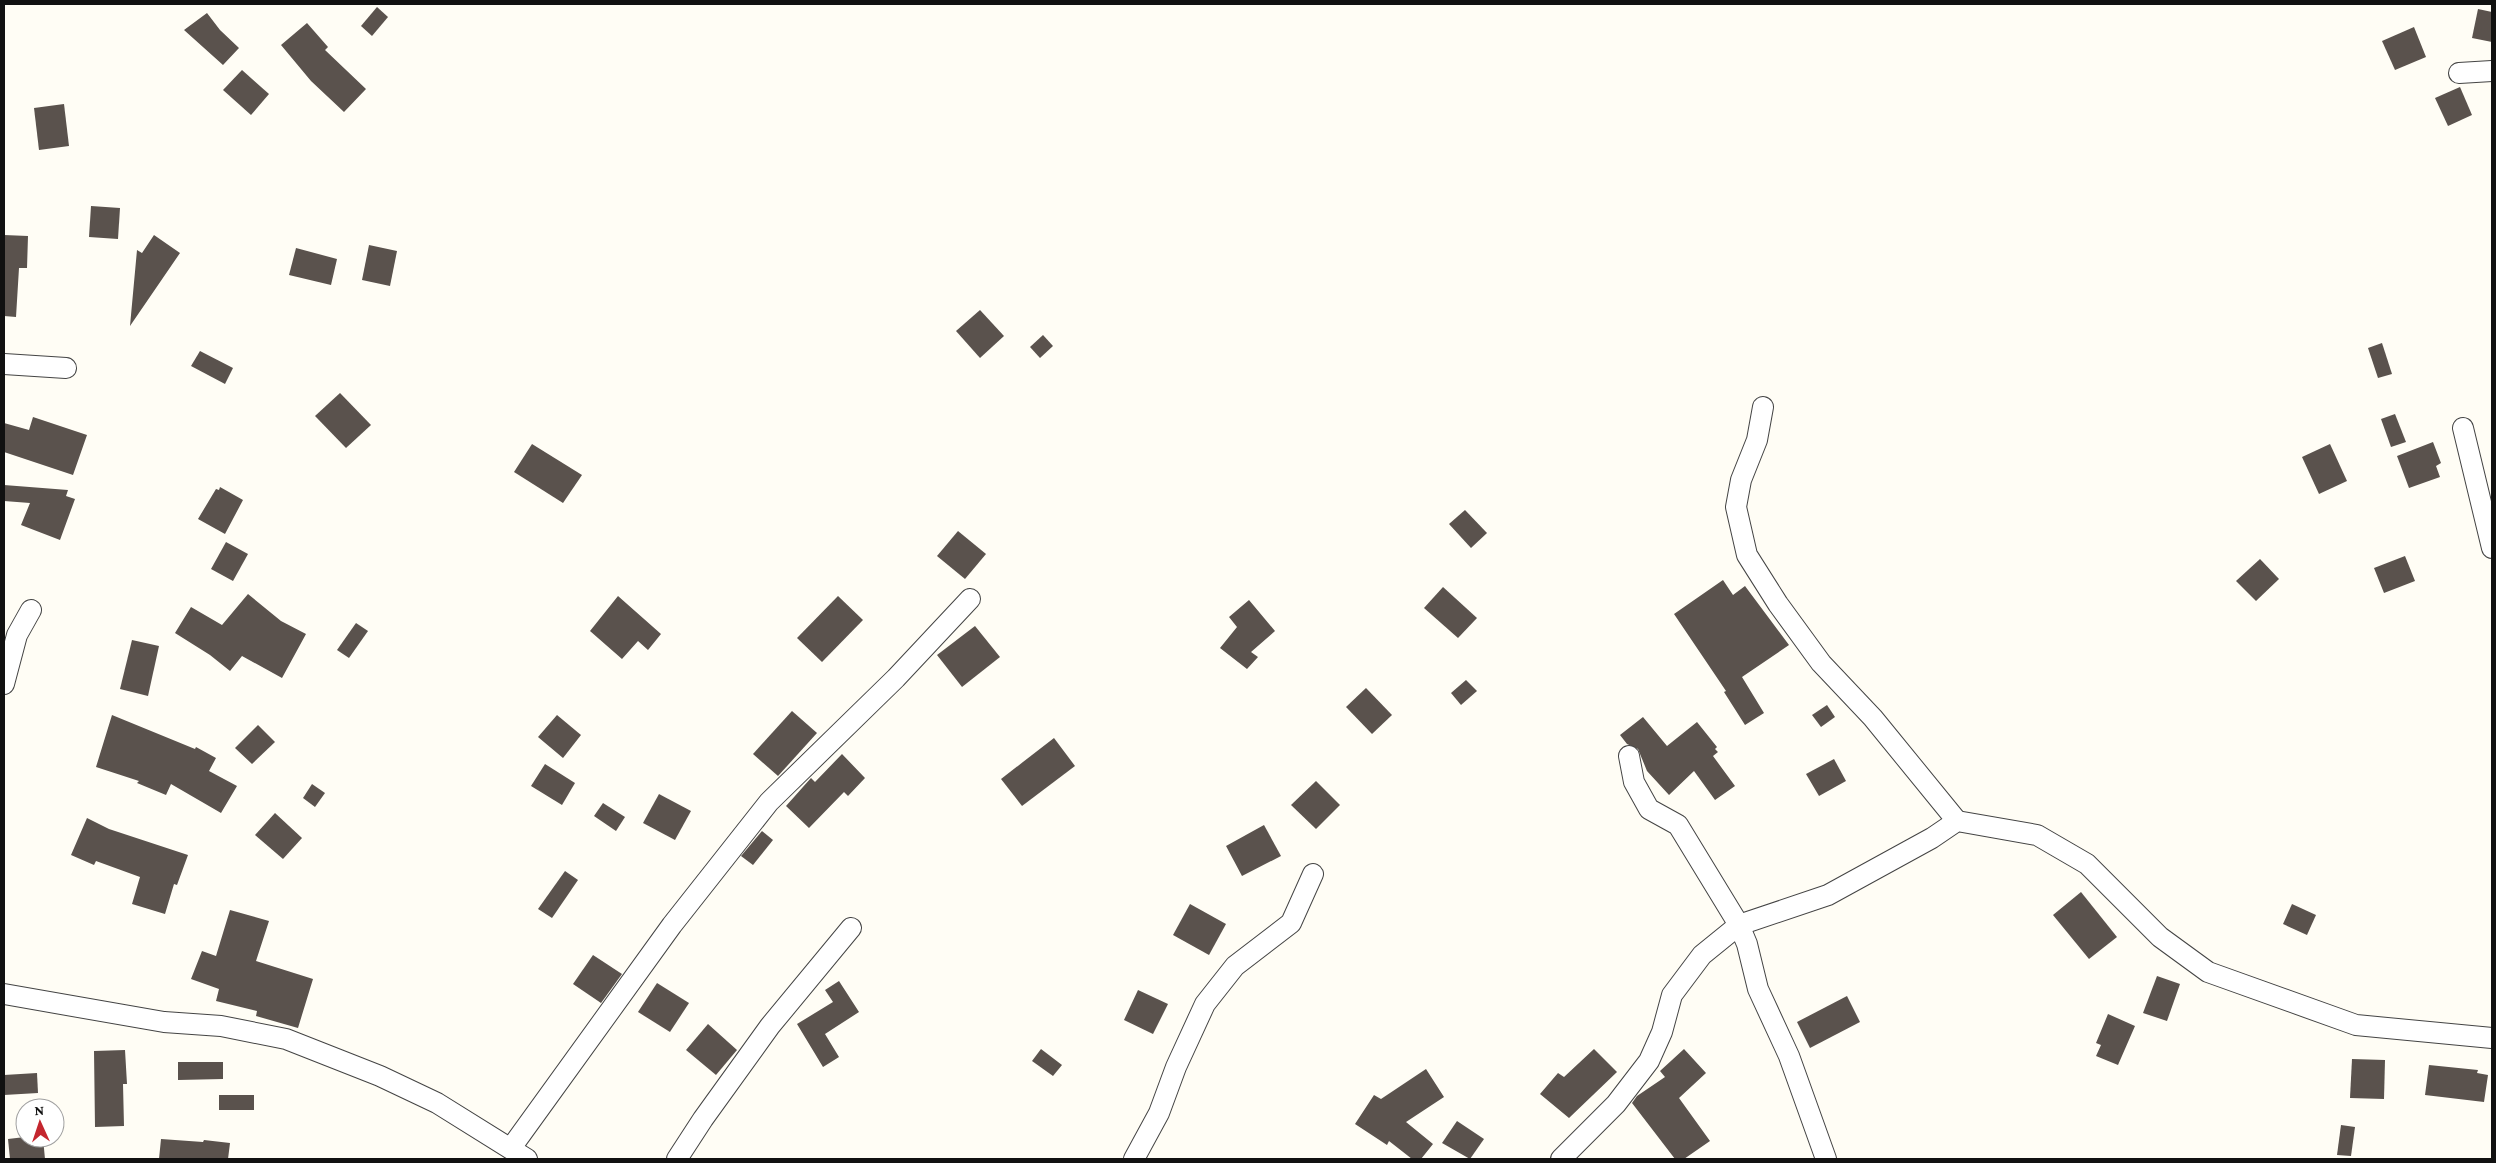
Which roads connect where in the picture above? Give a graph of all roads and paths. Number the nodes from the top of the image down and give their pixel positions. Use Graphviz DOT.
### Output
graph roads {
  1 [pos="2492,71"];
  2 [pos="2459,74"];
  3 [pos="4,364"];
  4 [pos="66,368"];
  5 [pos="1763,406"];
  6 [pos="2463,428"];
  7 [pos="2492,548"];
  8 [pos="970,599"];
  9 [pos="31,610"];
  10 [pos="4,684"];
  11 [pos="1629,756"];
  12 [pos="1957,821"];
  13 [pos="1313,874"];
  14 [pos="1739,925"];
  15 [pos="851,928"];
  16 [pos="4,994"];
  17 [pos="2492,1038"];
  18 [pos="511,1148"];
  19 [pos="527,1159"];
  20 [pos="677,1159"];
  21 [pos="1134,1159"];
  22 [pos="1561,1159"];
  23 [pos="1826,1159"];
  1 -- 2 [label="street"];
  3 -- 4 [label="street"];
  5 -- 12 [label="street"];
  6 -- 7 [label="street"];
  8 -- 18 [label="street"];
  9 -- 10 [label="street"];
  11 -- 14 [label="street"];
  12 -- 14 [label="street"];
  12 -- 17 [label="street"];
  13 -- 21 [label="street"];
  14 -- 22 [label="street"];
  14 -- 23 [label="street"];
  15 -- 20 [label="street"];
  16 -- 18 [label="street"];
  18 -- 19 [label="street"];
}
